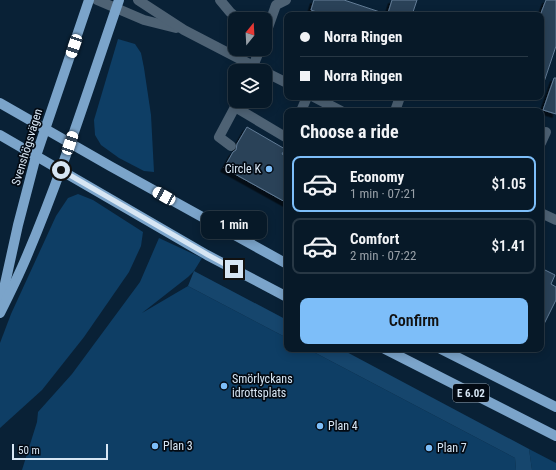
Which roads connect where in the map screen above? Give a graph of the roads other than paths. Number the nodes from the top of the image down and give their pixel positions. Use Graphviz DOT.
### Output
graph roads {
  1 [pos="89,0"];
  2 [pos="97,0"];
  3 [pos="138,0"];
  4 [pos="220,0"];
  5 [pos="286,0"];
  6 [pos="117,4"];
  7 [pos="230,12"];
  8 [pos="272,17"];
  9 [pos="184,30"];
  10 [pos="245,64"];
  11 [pos="272,76"];
  12 [pos="284,82"];
  13 [pos="320,100"];
  14 [pos="0,104"];
  15 [pos="234,108"];
  16 [pos="242,108"];
  17 [pos="335,108"];
  18 [pos="46,129"];
  19 [pos="546,132"];
  20 [pos="0,135"];
  21 [pos="544,136"];
  22 [pos="284,138"];
  23 [pos="70,143"];
  24 [pos="231,146"];
  25 [pos="36,156"];
  26 [pos="61,170"];
  27 [pos="544,214"];
  28 [pos="556,220"];
  29 [pos="284,262"];
  30 [pos="284,295"];
  31 [pos="0,305"];
  32 [pos="0,313"];
  33 [pos="391,352"];
  34 [pos="447,352"];
  35 [pos="556,407"];
  36 [pos="556,436"];
  1 -- 18 [label="main road, Svenshögsvägen"];
  2 -- 6 [label="street"];
  3 -- 9 [label="street"];
  4 -- 7 [label="street"];
  5 -- 8 [label="street"];
  6 -- 9 [label="street"];
  6 -- 23 [label="main road"];
  9 -- 10 [label="street"];
  11 -- 12 [label="street"];
  13 -- 17 [label="street"];
  14 -- 18 [label="main road"];
  15 -- 24 [label="street"];
  16 -- 22 [label="street"];
  18 -- 23 [label="main road"];
  18 -- 25 [label="main road, Svenshögsvägen"];
  19 -- 21 [label="street"];
  20 -- 25 [label="main road"];
  23 -- 26 [label="main road"];
  23 -- 29 [label="main road"];
  25 -- 26 [label="main road"];
  25 -- 31 [label="main road, Svenshögsvägen"];
  26 -- 30 [label="main road"];
  26 -- 32 [label="main road"];
  27 -- 28 [label="street"];
  33 -- 36 [label="main road, E 6.02"];
  34 -- 35 [label="main road, E 6.02"];
}
